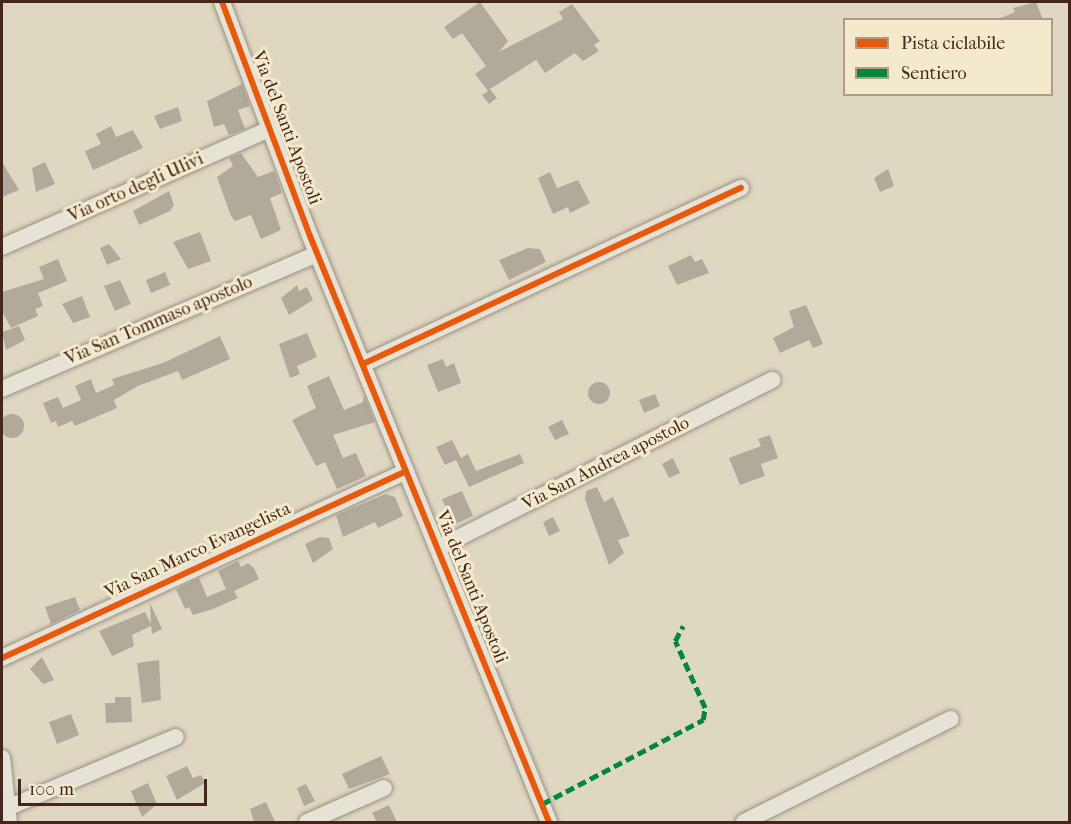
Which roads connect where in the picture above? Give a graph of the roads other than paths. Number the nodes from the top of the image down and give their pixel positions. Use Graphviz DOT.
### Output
graph roads {
  1 [pos="222,2"];
  2 [pos="270,129"];
  3 [pos="741,188"];
  4 [pos="2,247"];
  5 [pos="318,254"];
  6 [pos="363,364"];
  7 [pos="772,380"];
  8 [pos="2,389"];
  9 [pos="406,471"];
  10 [pos="440,547"];
  11 [pos="2,658"];
  12 [pos="951,719"];
  13 [pos="176,737"];
  14 [pos="2,758"];
  15 [pos="384,788"];
  16 [pos="8,815"];
  17 [pos="307,822"];
  18 [pos="549,822"];
  19 [pos="744,822"];
  1 -- 2 [label="street, Via del Santi Apostoli"];
  2 -- 4 [label="street, Via orto degli Ulivi"];
  2 -- 5 [label="street, Via del Santi Apostoli"];
  3 -- 6 [label="street"];
  5 -- 6 [label="street, Via del Santi Apostoli"];
  5 -- 8 [label="street, Via San Tommaso apostolo"];
  6 -- 9 [label="street, Via del Santi Apostoli"];
  7 -- 10 [label="street, Via San Andrea apostolo"];
  9 -- 10 [label="street, Via del Santi Apostoli"];
  9 -- 11 [label="street, Via San Marco Evangelista"];
  10 -- 18 [label="street, Via del Santi Apostoli"];
  12 -- 19 [label="street"];
  13 -- 16 [label="street"];
  14 -- 16 [label="street"];
  15 -- 17 [label="street"];
}
